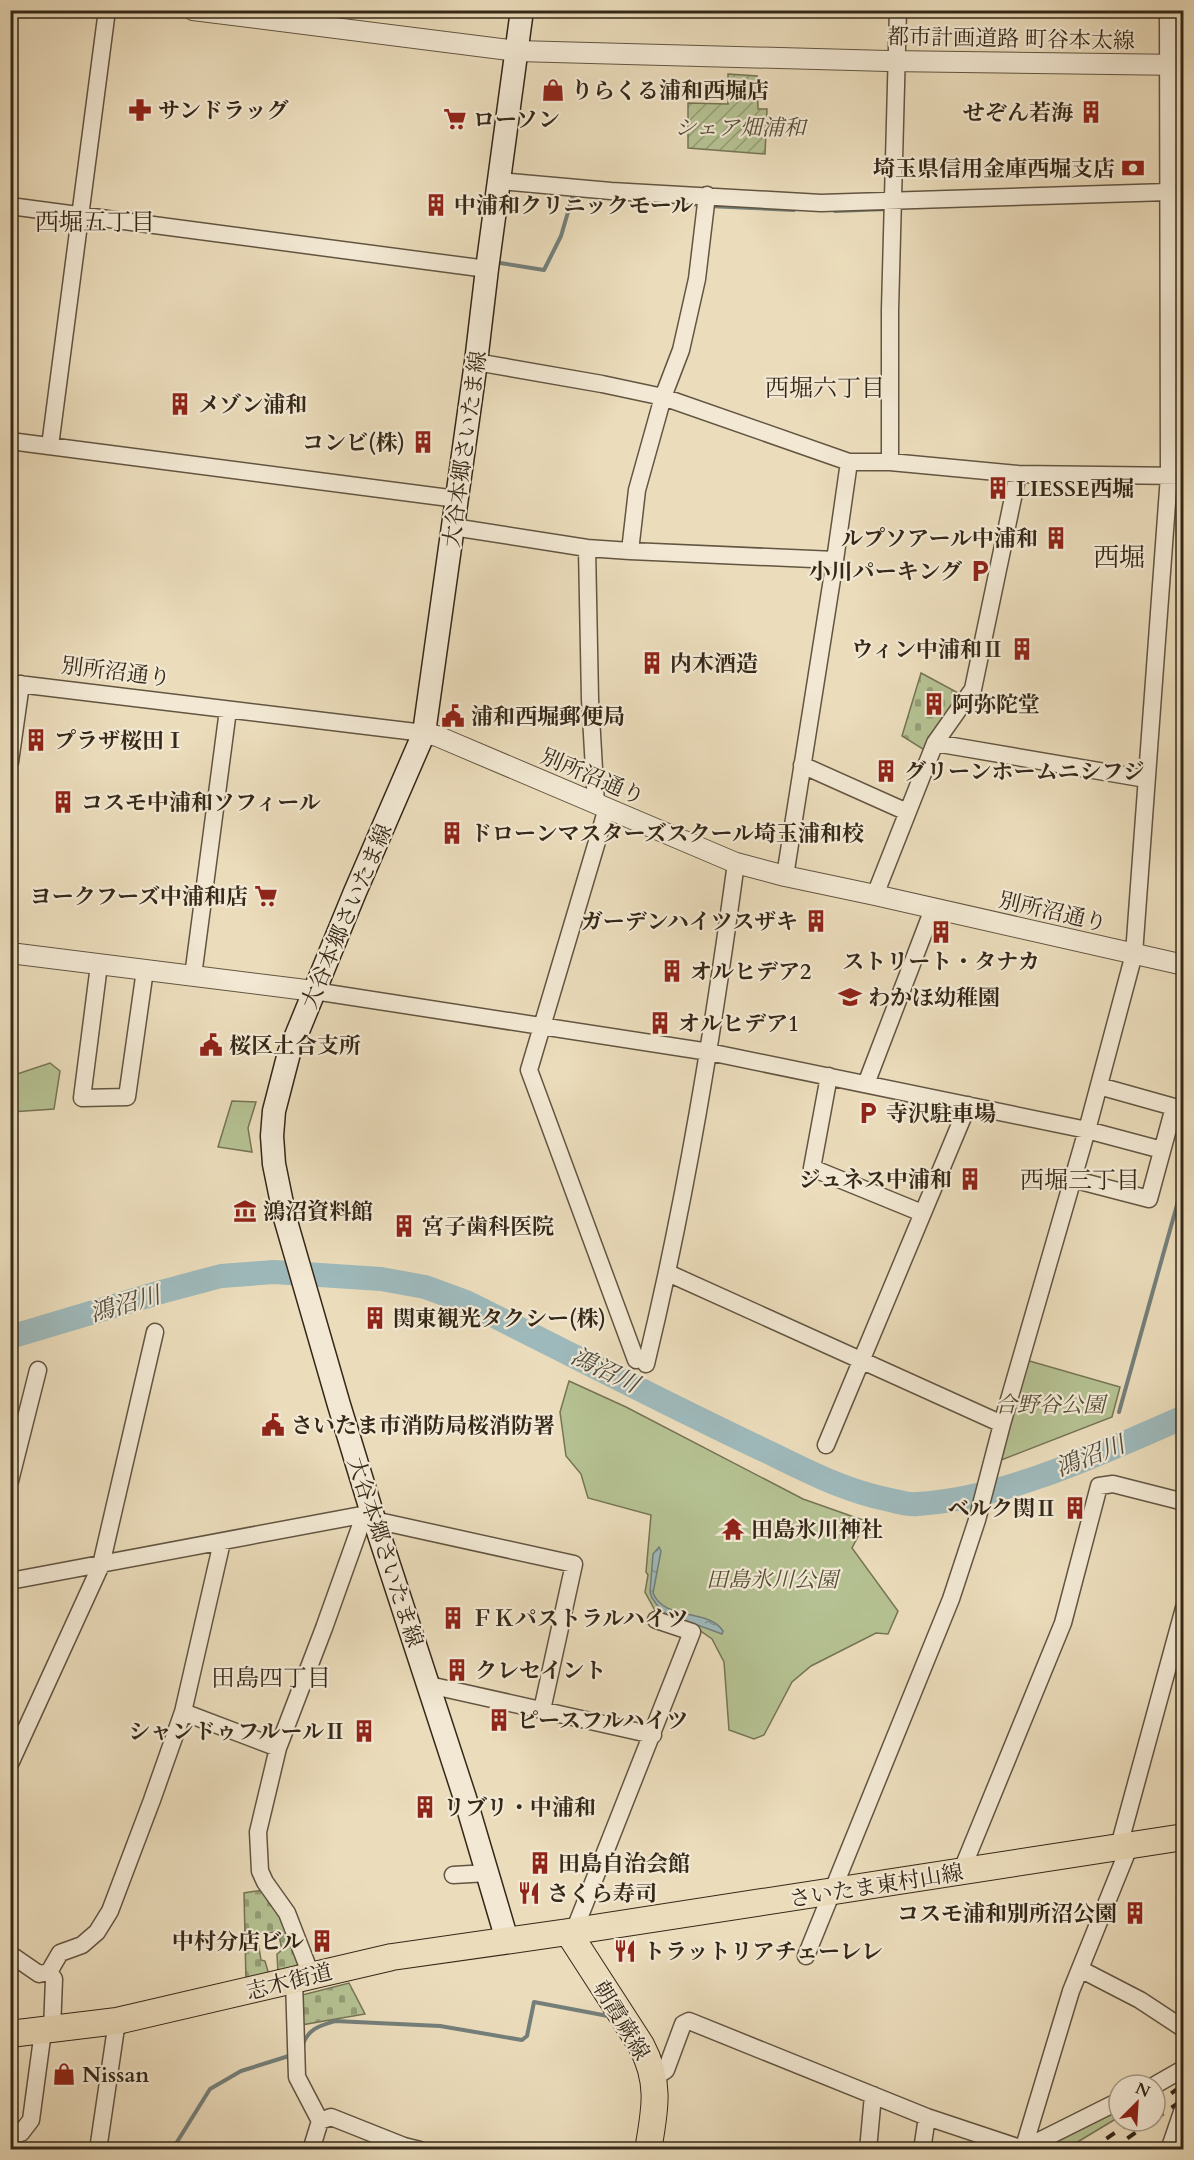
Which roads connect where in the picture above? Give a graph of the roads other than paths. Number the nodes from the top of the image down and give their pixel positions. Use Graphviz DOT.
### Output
graph roads {
  1 [pos="107,10"];
  2 [pos="193,10"];
  3 [pos="522,10"];
  4 [pos="898,10"];
  5 [pos="1168,10"];
  6 [pos="517,51"];
  7 [pos="898,61"];
  8 [pos="1176,65"];
  9 [pos="499,181"];
  10 [pos="1168,192"];
  11 [pos="706,201"];
  12 [pos="893,205"];
  13 [pos="10,206"];
  14 [pos="81,216"];
  15 [pos="487,269"];
  16 [pos="476,362"];
  17 [pos="663,398"];
  18 [pos="10,441"];
  19 [pos="50,447"];
  20 [pos="849,462"];
  21 [pos="890,462"];
  22 [pos="1018,474"];
  23 [pos="1176,476"];
  24 [pos="457,499"];
  25 [pos="453,527"];
  26 [pos="587,548"];
  27 [pos="630,551"];
  28 [pos="835,560"];
  29 [pos="16,683"];
  30 [pos="228,710"];
  31 [pos="424,733"];
  32 [pos="935,743"];
  33 [pos="10,762"];
  34 [pos="802,765"];
  35 [pos="1146,779"];
  36 [pos="601,806"];
  37 [pos="907,812"];
  38 [pos="736,863"];
  39 [pos="785,876"];
  40 [pos="875,895"];
  41 [pos="933,909"];
  42 [pos="10,953"];
  43 [pos="1134,954"];
  44 [pos="99,965"];
  45 [pos="1184,965"];
  46 [pos="145,970"];
  47 [pos="193,976"];
  48 [pos="314,991"];
  49 [pos="542,1026"];
  50 [pos="709,1052"];
  51 [pos="829,1076"];
  52 [pos="866,1084"];
  53 [pos="1099,1086"];
  54 [pos="968,1105"];
  55 [pos="1087,1130"];
  56 [pos="1162,1150"];
  57 [pos="1072,1179"];
  58 [pos="922,1213"];
  59 [pos="668,1273"];
  60 [pos="155,1332"];
  61 [pos="860,1361"];
  62 [pos="38,1370"];
  63 [pos="1002,1424"];
  64 [pos="826,1445"];
  65 [pos="10,1480"];
  66 [pos="1184,1503"];
  67 [pos="370,1516"];
  68 [pos="222,1542"];
  69 [pos="101,1565"];
  70 [pos="10,1581"];
  71 [pos="1184,1608"];
  72 [pos="656,1620"];
  73 [pos="429,1685"];
  74 [pos="542,1710"];
  75 [pos="183,1712"];
  76 [pos="652,1735"];
  77 [pos="278,1748"];
  78 [pos="10,1764"];
  79 [pos="1184,1837"];
  80 [pos="1125,1846"];
  81 [pos="961,1872"];
  82 [pos="488,1874"];
  83 [pos="453,1875"];
  84 [pos="832,1891"];
  85 [pos="571,1932"];
  86 [pos="507,1940"];
  87 [pos="10,1954"];
  88 [pos="806,1956"];
  89 [pos="1080,1969"];
  90 [pos="49,1972"];
  91 [pos="303,1977"];
  92 [pos="117,2020"];
  93 [pos="1184,2029"];
  94 [pos="47,2030"];
  95 [pos="10,2034"];
  96 [pos="1184,2069"];
  97 [pos="654,2078"];
  98 [pos="1167,2078"];
  99 [pos="873,2095"];
  100 [pos="1184,2106"];
  101 [pos="1107,2107"];
  102 [pos="927,2117"];
  103 [pos="320,2121"];
  104 [pos="10,2134"];
  105 [pos="98,2150"];
  106 [pos="311,2150"];
  107 [pos="420,2150"];
  108 [pos="648,2150"];
  109 [pos="868,2150"];
  110 [pos="922,2150"];
  111 [pos="1023,2150"];
  112 [pos="1169,2150"];
  1 -- 14 [label="street"];
  2 -- 6 [label="street, 都市計画道路 町谷本太線"];
  3 -- 6 [label="main road, 大谷本郷さいたま線"];
  4 -- 7 [label="street"];
  5 -- 8 [label="street"];
  6 -- 7 [label="street, 都市計画道路 町谷本太線"];
  6 -- 9 [label="main road, 大谷本郷さいたま線"];
  7 -- 8 [label="street, 都市計画道路 町谷本太線"];
  7 -- 12 [label="street"];
  8 -- 10 [label="street"];
  9 -- 11 [label="street"];
  9 -- 15 [label="main road, 大谷本郷さいたま線"];
  10 -- 12 [label="street"];
  10 -- 23 [label="street"];
  11 -- 12 [label="street"];
  11 -- 17 [label="street"];
  12 -- 21 [label="street"];
  13 -- 14 [label="street"];
  14 -- 15 [label="street"];
  14 -- 19 [label="street"];
  15 -- 16 [label="main road, 大谷本郷さいたま線"];
  16 -- 17 [label="street"];
  16 -- 24 [label="main road, 大谷本郷さいたま線"];
  17 -- 20 [label="street"];
  17 -- 27 [label="street"];
  18 -- 19 [label="street"];
  19 -- 24 [label="street"];
  20 -- 21 [label="street"];
  20 -- 28 [label="street"];
  21 -- 22 [label="street"];
  22 -- 23 [label="street"];
  22 -- 32 [label="street"];
  23 -- 35 [label="street"];
  24 -- 25 [label="main road, 大谷本郷さいたま線"];
  25 -- 26 [label="street"];
  25 -- 31 [label="main road, 大谷本郷さいたま線"];
  26 -- 27 [label="street"];
  26 -- 36 [label="street"];
  27 -- 28 [label="street"];
  28 -- 34 [label="street"];
  29 -- 30 [label="street, 別所沼通り"];
  29 -- 33 [label="street"];
  30 -- 31 [label="street, 別所沼通り"];
  30 -- 47 [label="street"];
  31 -- 36 [label="street, 別所沼通り"];
  31 -- 48 [label="main road, 大谷本郷さいたま線"];
  32 -- 35 [label="street"];
  32 -- 37 [label="street"];
  34 -- 37 [label="street"];
  34 -- 39 [label="street"];
  35 -- 43 [label="street"];
  36 -- 38 [label="street, 別所沼通り"];
  36 -- 49 [label="street"];
  37 -- 40 [label="street"];
  38 -- 39 [label="street, 別所沼通り"];
  38 -- 50 [label="street"];
  39 -- 40 [label="street, 別所沼通り"];
  40 -- 41 [label="street, 別所沼通り"];
  41 -- 43 [label="street, 別所沼通り"];
  41 -- 52 [label="street"];
  42 -- 44 [label="street"];
  43 -- 45 [label="street, 別所沼通り"];
  43 -- 53 [label="street"];
  44 -- 46 [label="street"];
  44 -- 46 [label="street"];
  46 -- 47 [label="street"];
  47 -- 48 [label="street"];
  48 -- 49 [label="street"];
  48 -- 67 [label="main road, 大谷本郷さいたま線"];
  49 -- 50 [label="street"];
  49 -- 59 [label="street"];
  50 -- 51 [label="street"];
  50 -- 59 [label="street"];
  51 -- 52 [label="street"];
  51 -- 58 [label="street"];
  52 -- 54 [label="street"];
  53 -- 55 [label="street"];
  53 -- 56 [label="street"];
  54 -- 55 [label="street"];
  54 -- 58 [label="street"];
  55 -- 56 [label="street"];
  55 -- 57 [label="street"];
  56 -- 57 [label="street"];
  57 -- 63 [label="street"];
  58 -- 61 [label="street"];
  59 -- 61 [label="street"];
  60 -- 69 [label="street"];
  61 -- 63 [label="street"];
  61 -- 64 [label="street"];
  62 -- 65 [label="street"];
  63 -- 84 [label="street"];
  66 -- 81 [label="street"];
  67 -- 68 [label="street"];
  67 -- 73 [label="main road, 大谷本郷さいたま線"];
  67 -- 74 [label="street"];
  67 -- 77 [label="street"];
  68 -- 69 [label="street"];
  68 -- 75 [label="street"];
  69 -- 70 [label="street"];
  69 -- 78 [label="street"];
  71 -- 80 [label="street"];
  72 -- 76 [label="street"];
  73 -- 74 [label="street"];
  73 -- 82 [label="main road, 大谷本郷さいたま線"];
  74 -- 76 [label="street"];
  75 -- 77 [label="street"];
  75 -- 90 [label="street"];
  76 -- 85 [label="street"];
  77 -- 91 [label="street"];
  79 -- 80 [label="main road, さいたま東村山線"];
  80 -- 81 [label="main road, さいたま東村山線"];
  80 -- 89 [label="street"];
  81 -- 84 [label="main road, さいたま東村山線"];
  82 -- 83 [label="street"];
  82 -- 86 [label="main road, 大谷本郷さいたま線"];
  84 -- 85 [label="main road, さいたま東村山線"];
  84 -- 88 [label="street"];
  85 -- 86 [label="main road, 志木街道"];
  85 -- 97 [label="main road, 朝霞蕨線"];
  86 -- 91 [label="main road, 志木街道"];
  87 -- 90 [label="street"];
  89 -- 93 [label="street"];
  89 -- 111 [label="street"];
  90 -- 94 [label="street"];
  91 -- 92 [label="main road, 志木街道"];
  91 -- 103 [label="street"];
  92 -- 94 [label="main road, 志木街道"];
  92 -- 105 [label="street"];
  94 -- 95 [label="main road, 志木街道"];
  94 -- 104 [label="street"];
  96 -- 98 [label="street"];
  97 -- 99 [label="street"];
  97 -- 108 [label="main road, 朝霞蕨線"];
  99 -- 102 [label="street"];
  99 -- 109 [label="street"];
  100 -- 112 [label="street"];
  101 -- 111 [label="street"];
  102 -- 110 [label="street"];
  102 -- 111 [label="street"];
  103 -- 106 [label="street"];
  103 -- 107 [label="street"];
}
